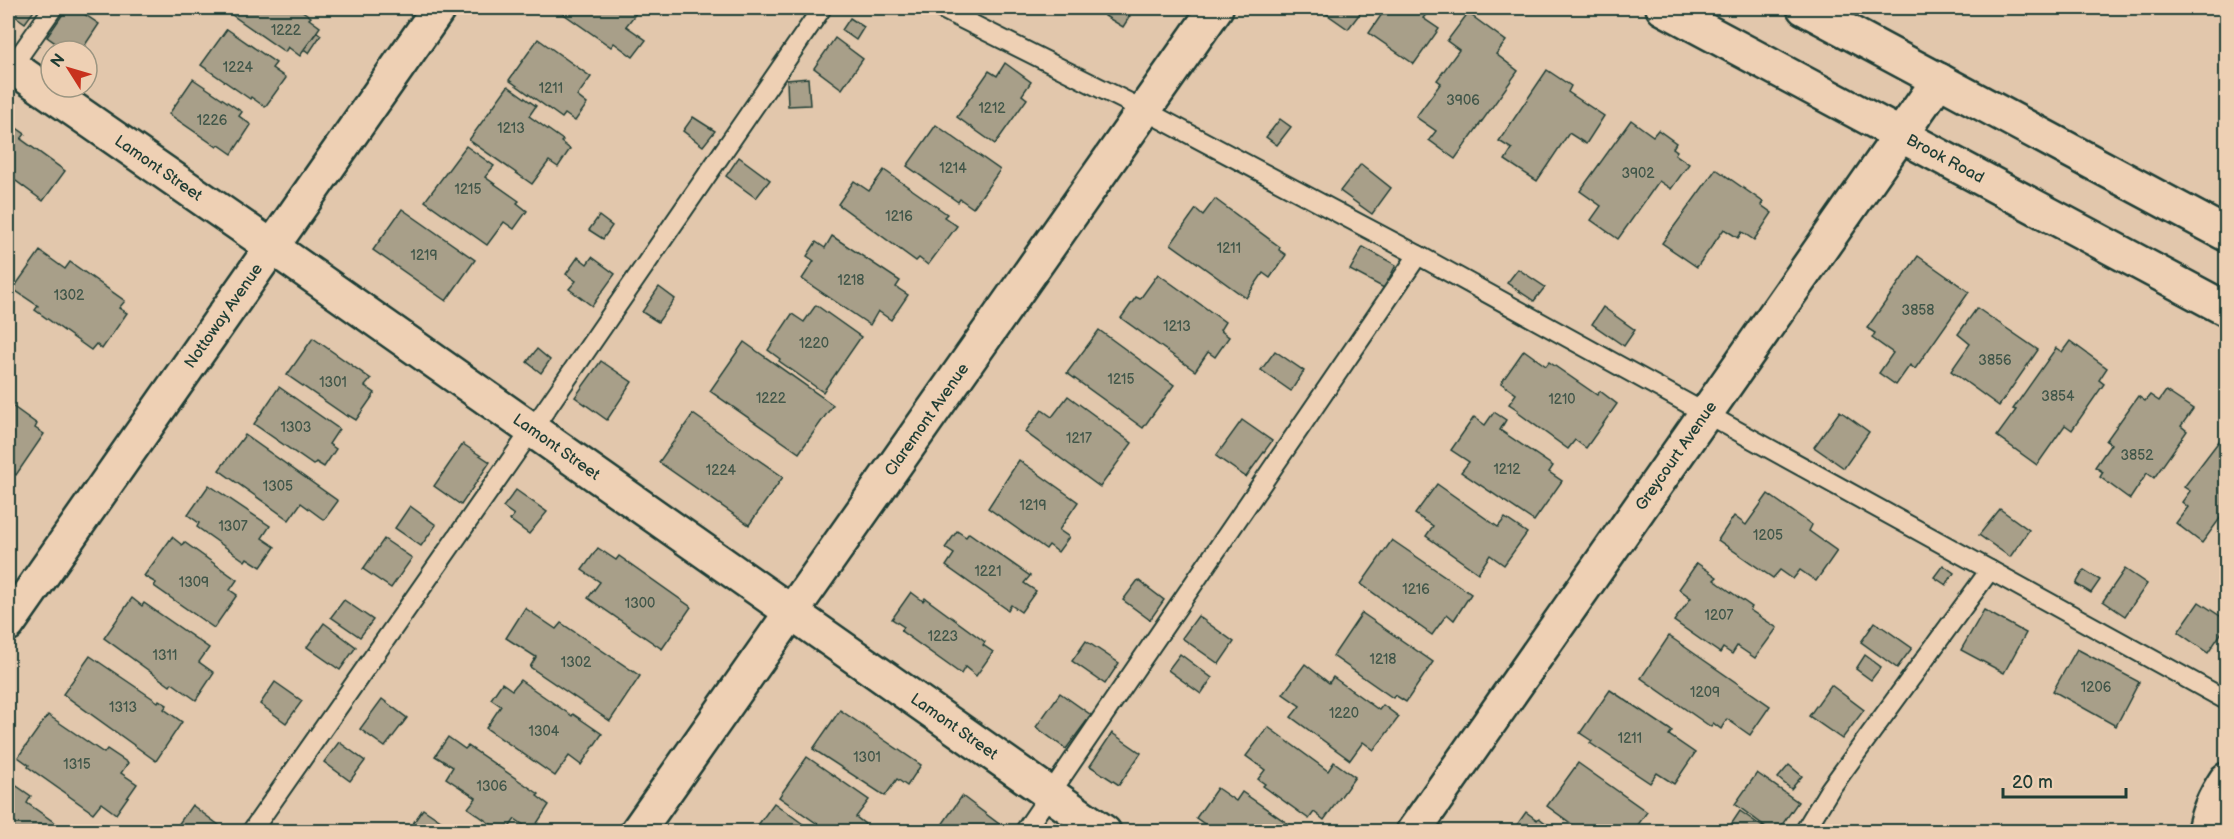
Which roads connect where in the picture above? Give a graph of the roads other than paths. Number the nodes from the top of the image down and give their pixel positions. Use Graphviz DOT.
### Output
graph roads {
  1 [pos="53,8"];
  2 [pos="439,8"];
  3 [pos="822,8"];
  4 [pos="940,8"];
  5 [pos="1216,8"];
  6 [pos="1663,8"];
  7 [pos="1804,8"];
  8 [pos="9,67"];
  9 [pos="1939,80"];
  10 [pos="1144,110"];
  11 [pos="1901,134"];
  12 [pos="2226,234"];
  13 [pos="272,247"];
  14 [pos="1418,255"];
  15 [pos="2226,309"];
  16 [pos="1707,414"];
  17 [pos="531,431"];
  18 [pos="1990,570"];
  19 [pos="791,612"];
  20 [pos="8,624"];
  21 [pos="2226,700"];
  22 [pos="2226,780"];
  23 [pos="1051,795"];
  24 [pos="251,831"];
  25 [pos="638,831"];
  26 [pos="1024,831"];
  27 [pos="1104,831"];
  28 [pos="1413,831"];
  29 [pos="1804,831"];
  30 [pos="2204,831"];
  1 -- 8 [label="lane"];
  2 -- 13 [label="street, Nottoway Avenue"];
  3 -- 17 [label="lane"];
  4 -- 10 [label="lane"];
  5 -- 10 [label="street, Claremont Avenue"];
  6 -- 11 [label="street, Brook Road"];
  7 -- 9 [label="street"];
  8 -- 13 [label="street, Lamont Street"];
  9 -- 11 [label="street, Greycourt Avenue"];
  9 -- 12 [label="street"];
  10 -- 14 [label="lane"];
  10 -- 19 [label="street, Claremont Avenue"];
  11 -- 15 [label="street, Brook Road"];
  11 -- 16 [label="street, Greycourt Avenue"];
  13 -- 17 [label="street, Lamont Street"];
  13 -- 20 [label="street, Nottoway Avenue"];
  14 -- 16 [label="lane"];
  14 -- 23 [label="lane"];
  16 -- 18 [label="lane"];
  16 -- 28 [label="street, Greycourt Avenue"];
  17 -- 19 [label="street, Lamont Street"];
  17 -- 24 [label="lane"];
  18 -- 21 [label="lane"];
  18 -- 29 [label="lane"];
  19 -- 23 [label="street, Lamont Street"];
  19 -- 25 [label="street, Claremont Avenue"];
  22 -- 30 [label="street"];
  23 -- 26 [label="lane"];
  23 -- 27 [label="street, Lamont Street"];
}
